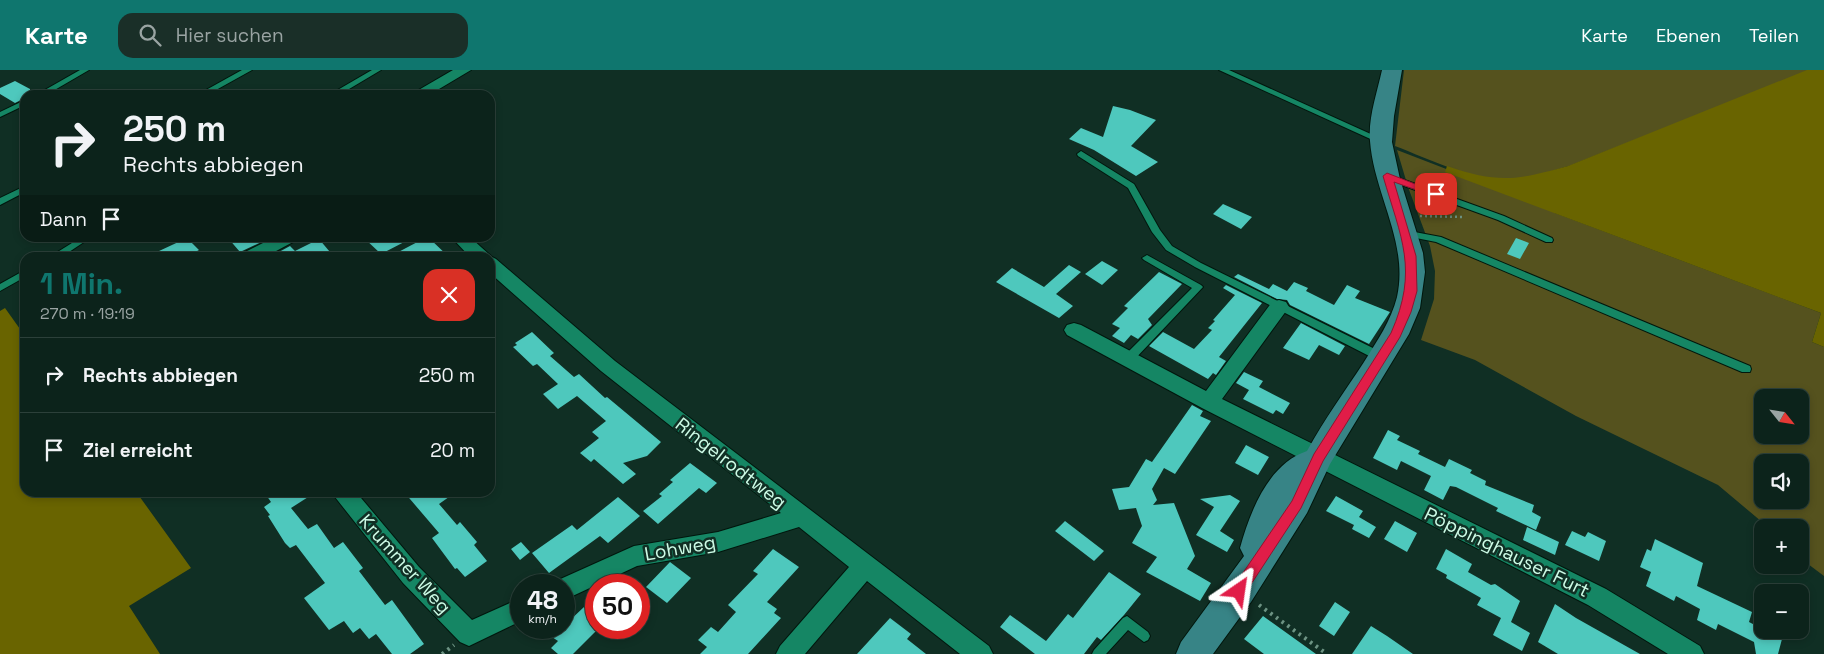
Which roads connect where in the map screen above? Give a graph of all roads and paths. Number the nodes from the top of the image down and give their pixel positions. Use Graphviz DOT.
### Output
graph roads {
  1 [pos="62,70"];
  2 [pos="85,70"];
  3 [pos="248,70"];
  4 [pos="377,70"];
  5 [pos="464,70"];
  6 [pos="1223,70"];
  7 [pos="1392,70"];
  8 [pos="72,76"];
  9 [pos="48,90"];
  10 [pos="210,90"];
  11 [pos="342,90"];
  12 [pos="427,90"];
  13 [pos="20,104"];
  14 [pos="2,111"];
  15 [pos="1380,140"];
  16 [pos="1081,154"];
  17 [pos="1387,176"];
  18 [pos="20,192"];
  19 [pos="0,202"];
  20 [pos="1404,233"];
  21 [pos="1548,240"];
  22 [pos="79,242"];
  23 [pos="279,242"];
  24 [pos="465,242"];
  25 [pos="62,252"];
  26 [pos="259,252"];
  27 [pos="477,252"];
  28 [pos="1147,258"];
  29 [pos="495,267"];
  30 [pos="20,276"];
  31 [pos="0,288"];
  32 [pos="1279,307"];
  33 [pos="1074,330"];
  34 [pos="1381,357"];
  35 [pos="1128,359"];
  36 [pos="1746,369"];
  37 [pos="1209,402"];
  38 [pos="1318,458"];
  39 [pos="346,497"];
  40 [pos="800,517"];
  41 [pos="864,566"];
  42 [pos="1244,582"];
  43 [pos="575,584"];
  44 [pos="510,614"];
  45 [pos="1144,636"];
  46 [pos="789,654"];
  47 [pos="980,654"];
  48 [pos="1098,654"];
  49 [pos="1193,654"];
  50 [pos="1327,654"];
  51 [pos="1691,654"];
  1 -- 8 [label="lane"];
  2 -- 8 [label="lane"];
  3 -- 10 [label="lane"];
  4 -- 11 [label="lane"];
  5 -- 12 [label="street"];
  6 -- 15 [label="lane"];
  7 -- 15 [label="main road"];
  8 -- 9 [label="lane"];
  13 -- 14 [label="lane"];
  15 -- 17 [label="main road"];
  16 -- 32 [label="lane"];
  17 -- 20 [label="main road"];
  17 -- 21 [label="lane"];
  18 -- 19 [label="lane"];
  20 -- 34 [label="main road"];
  20 -- 36 [label="lane"];
  22 -- 25 [label="lane"];
  23 -- 26 [label="street"];
  24 -- 27 [label="street"];
  28 -- 35 [label="lane"];
  29 -- 40 [label="street, Ringelrodtweg"];
  30 -- 31 [label="lane"];
  32 -- 34 [label="lane"];
  32 -- 37 [label="street"];
  33 -- 35 [label="street, Pöppinghauser Furt"];
  34 -- 38 [label="main road"];
  35 -- 37 [label="street, Pöppinghauser Furt"];
  37 -- 38 [label="street, Pöppinghauser Furt"];
  38 -- 42 [label="main road"];
  38 -- 51 [label="street, Pöppinghauser Furt"];
  39 -- 44 [label="street, Krummer Weg"];
  40 -- 41 [label="street, Ringelrodtweg"];
  40 -- 43 [label="street, Lohweg"];
  41 -- 46 [label="street"];
  41 -- 47 [label="street, Ringelrodtweg"];
  42 -- 49 [label="main road"];
  42 -- 50 [label="path"];
  45 -- 48 [label="lane"];
}
